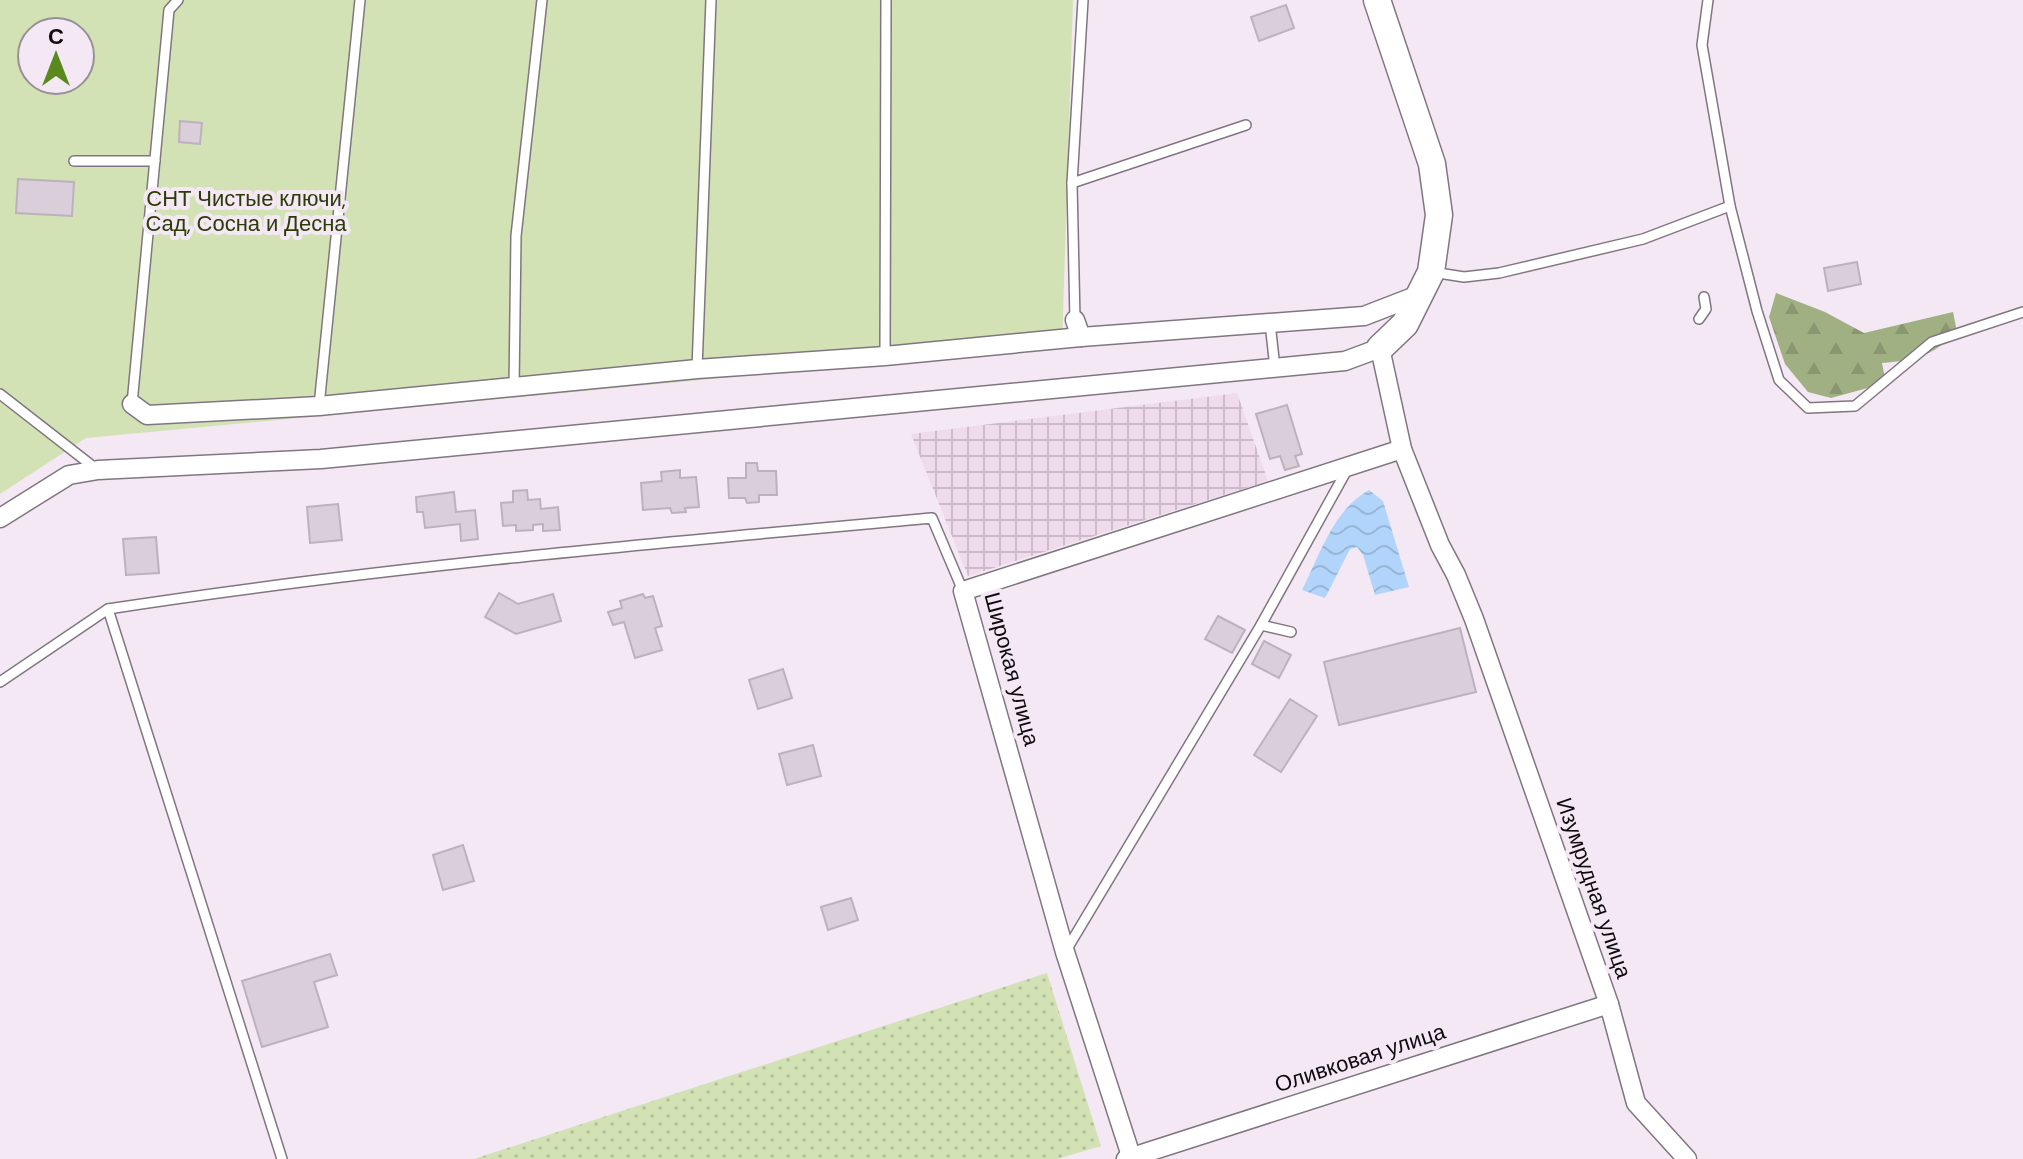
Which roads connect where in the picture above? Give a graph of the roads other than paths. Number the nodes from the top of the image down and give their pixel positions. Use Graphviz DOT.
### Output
graph roads {
  1 [pos="178,0"];
  2 [pos="360,0"];
  3 [pos="542,0"];
  4 [pos="711,0"];
  5 [pos="886,0"];
  6 [pos="1083,0"];
  7 [pos="1377,0"];
  8 [pos="1708,0"];
  9 [pos="1246,125"];
  10 [pos="74,161"];
  11 [pos="155,161"];
  12 [pos="1072,183"];
  13 [pos="1730,206"];
  14 [pos="1426,283"];
  15 [pos="1704,297"];
  16 [pos="2023,312"];
  17 [pos="1699,319"];
  18 [pos="1270,323"];
  19 [pos="1078,328"];
  20 [pos="1380,348"];
  21 [pos="885,356"];
  22 [pos="1275,368"];
  23 [pos="697,369"];
  24 [pos="514,388"];
  25 [pos="0,394"];
  26 [pos="132,404"];
  27 [pos="319,406"];
  28 [pos="1402,449"];
  29 [pos="1350,466"];
  30 [pos="98,470"];
  31 [pos="0,518"];
  32 [pos="963,591"];
  33 [pos="108,609"];
  34 [pos="1261,625"];
  35 [pos="1291,632"];
  36 [pos="0,682"];
  37 [pos="1065,952"];
  38 [pos="1609,1004"];
  39 [pos="1130,1158"];
  40 [pos="282,1159"];
  41 [pos="1687,1159"];
  1 -- 11 [label="lane"];
  2 -- 27 [label="lane"];
  3 -- 24 [label="lane"];
  4 -- 23 [label="lane"];
  5 -- 21 [label="lane"];
  6 -- 12 [label="lane"];
  7 -- 14 [label="street"];
  8 -- 13 [label="lane"];
  9 -- 12 [label="lane"];
  10 -- 11 [label="lane"];
  11 -- 26 [label="lane"];
  12 -- 19 [label="lane"];
  13 -- 14 [label="lane"];
  13 -- 16 [label="lane"];
  14 -- 18 [label="street"];
  14 -- 20 [label="street"];
  15 -- 17 [label="lane"];
  18 -- 19 [label="street"];
  18 -- 22 [label="lane"];
  19 -- 21 [label="street"];
  20 -- 22 [label="street"];
  20 -- 28 [label="street"];
  21 -- 23 [label="street"];
  22 -- 30 [label="street"];
  23 -- 24 [label="street"];
  24 -- 27 [label="street"];
  25 -- 30 [label="lane"];
  26 -- 27 [label="street"];
  28 -- 29 [label="street, Широкая улица"];
  28 -- 38 [label="street, Изумрудная улица"];
  29 -- 32 [label="street, Широкая улица"];
  29 -- 34 [label="lane"];
  30 -- 31 [label="street"];
  32 -- 33 [label="lane"];
  32 -- 37 [label="street, Широкая улица"];
  33 -- 36 [label="lane"];
  33 -- 40 [label="lane"];
  34 -- 35 [label="lane"];
  34 -- 37 [label="lane"];
  37 -- 39 [label="street, Широкая улица"];
  38 -- 39 [label="street, Оливковая улица"];
  38 -- 41 [label="street, Изумрудная улица"];
}
